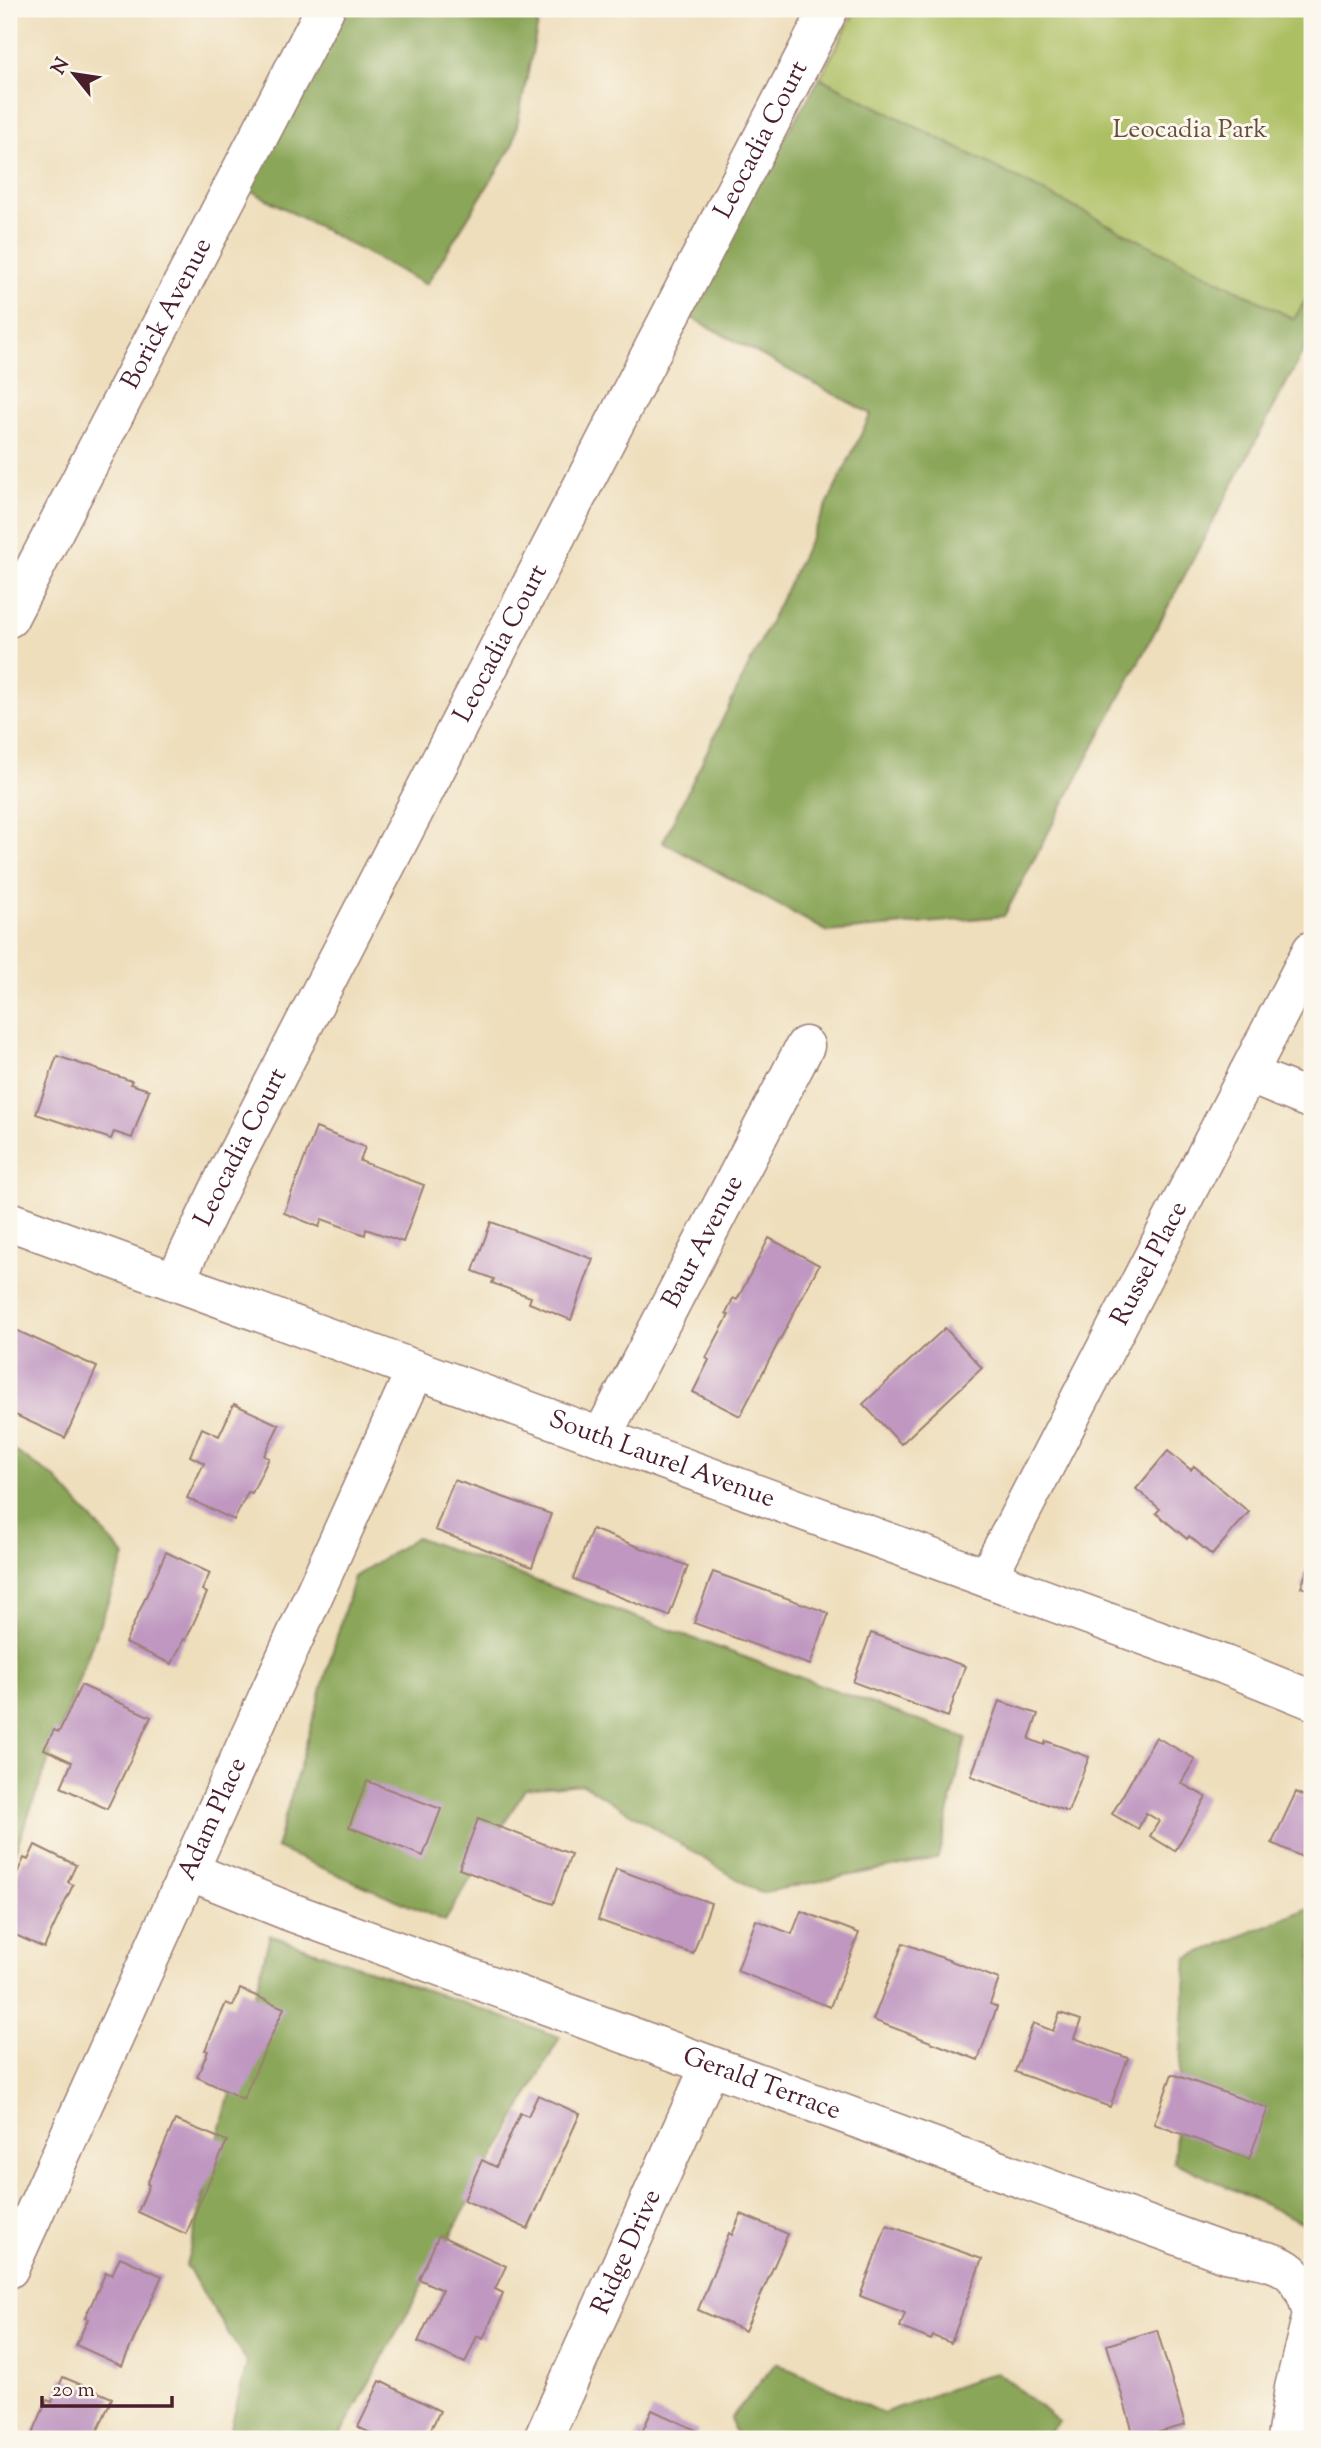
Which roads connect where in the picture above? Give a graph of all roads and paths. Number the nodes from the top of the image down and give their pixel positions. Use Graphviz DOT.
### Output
graph roads {
  1 [pos="325,9"];
  2 [pos="829,9"];
  3 [pos="9,618"];
  4 [pos="1312,950"];
  5 [pos="805,1046"];
  6 [pos="1248,1074"];
  7 [pos="1312,1100"];
  8 [pos="9,1221"];
  9 [pos="175,1281"];
  10 [pos="415,1371"];
  11 [pos="602,1436"];
  12 [pos="987,1577"];
  13 [pos="1312,1700"];
  14 [pos="189,1871"];
  15 [pos="710,2066"];
  16 [pos="9,2269"];
  17 [pos="1312,2314"];
  18 [pos="543,2439"];
  19 [pos="1286,2439"];
  1 -- 3 [label="street, Borick Avenue"];
  2 -- 9 [label="street, Leocadia Court"];
  4 -- 6 [label="street, Russel Place"];
  5 -- 11 [label="street, Baur Avenue"];
  6 -- 7 [label="street"];
  6 -- 12 [label="street, Russel Place"];
  8 -- 9 [label="street, South Laurel Avenue"];
  9 -- 10 [label="street, South Laurel Avenue"];
  10 -- 11 [label="street, South Laurel Avenue"];
  10 -- 14 [label="street, Adam Place"];
  11 -- 12 [label="street, South Laurel Avenue"];
  12 -- 13 [label="street, South Laurel Avenue"];
  14 -- 15 [label="street, Gerald Terrace"];
  14 -- 16 [label="street, Adam Place"];
  15 -- 17 [label="street, Gerald Terrace"];
  15 -- 18 [label="street, Ridge Drive"];
  17 -- 19 [label="street, Gerald Terrace"];
}
